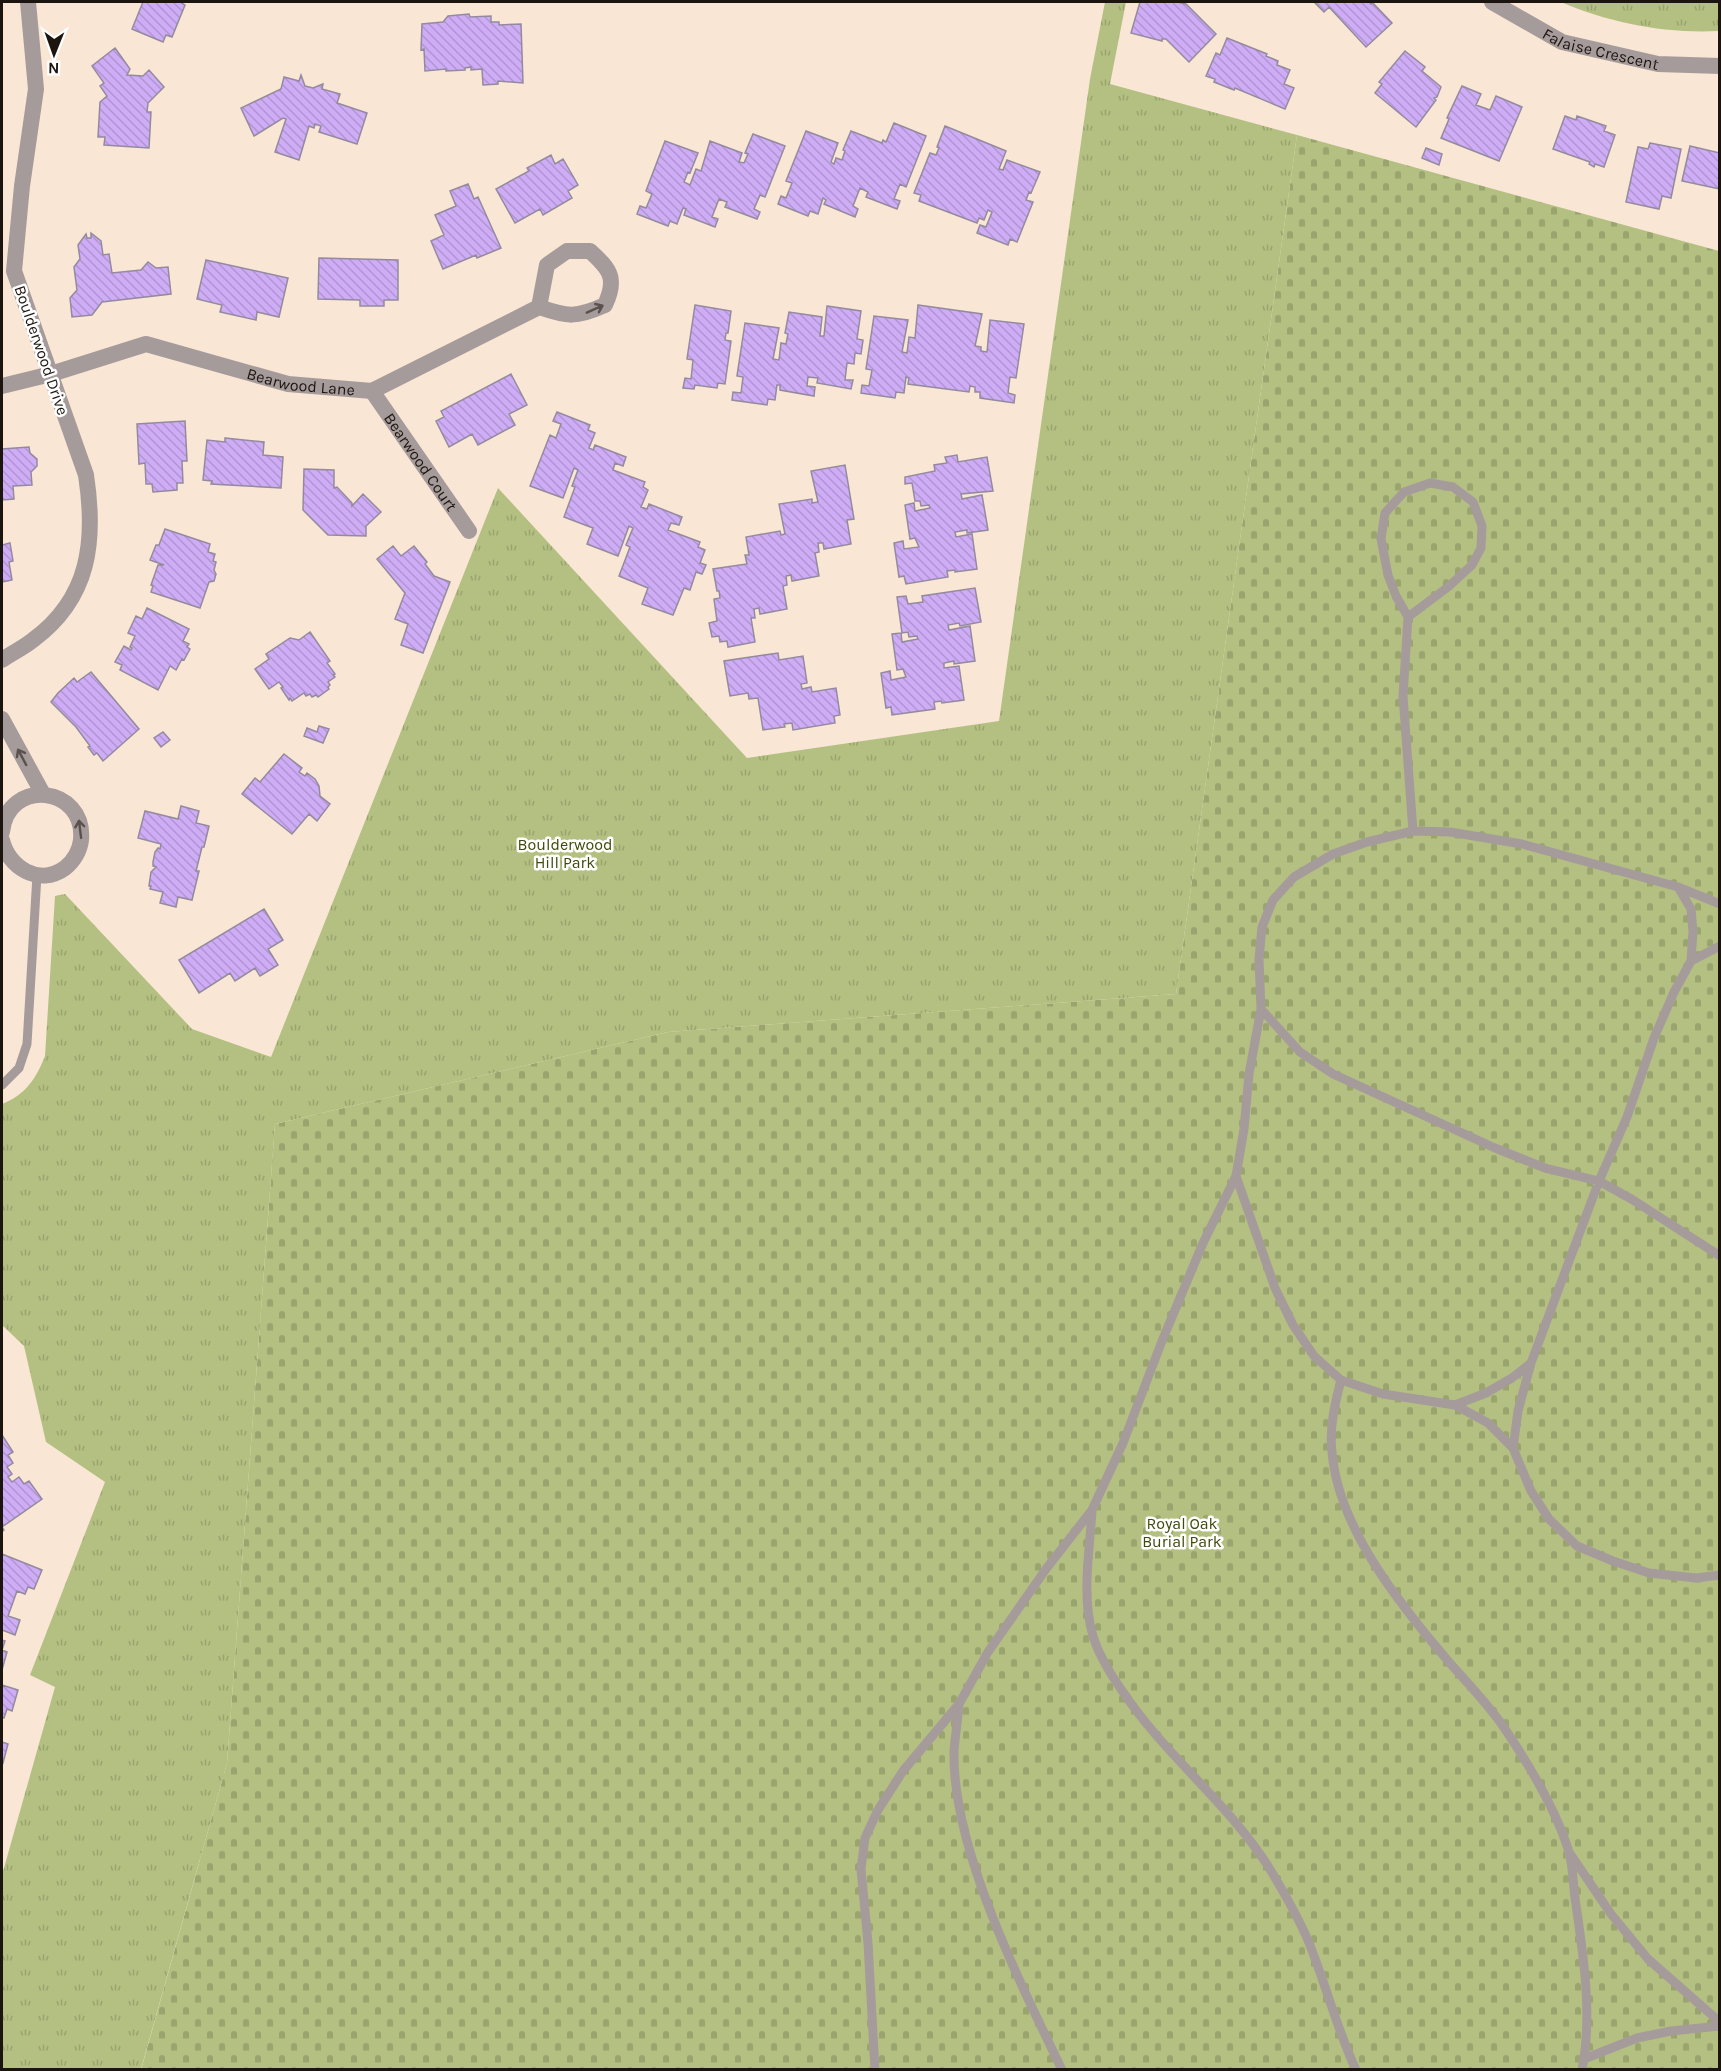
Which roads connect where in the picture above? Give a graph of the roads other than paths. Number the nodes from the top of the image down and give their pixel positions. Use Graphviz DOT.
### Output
graph roads {
  1 [pos="28,2"];
  2 [pos="1492,2"];
  3 [pos="1719,66"];
  4 [pos="539,307"];
  5 [pos="51,374"];
  6 [pos="2,386"];
  7 [pos="372,392"];
  8 [pos="469,531"];
  9 [pos="1408,617"];
  10 [pos="2,660"];
  11 [pos="2,719"];
  12 [pos="43,794"];
  13 [pos="5,804"];
  14 [pos="1413,831"];
  15 [pos="2,832"];
  16 [pos="2,840"];
  17 [pos="37,875"];
  18 [pos="1678,887"];
  19 [pos="1719,904"];
  20 [pos="1719,946"];
  21 [pos="1690,961"];
  22 [pos="1261,1009"];
  23 [pos="2,1085"];
  24 [pos="1236,1176"];
  25 [pos="1599,1181"];
  26 [pos="1719,1256"];
  27 [pos="1531,1363"];
  28 [pos="1341,1380"];
  29 [pos="1455,1405"];
  30 [pos="1513,1448"];
  31 [pos="1092,1510"];
  32 [pos="1719,1575"];
  33 [pos="959,1704"];
  34 [pos="1568,1850"];
  35 [pos="1719,2024"];
  36 [pos="1583,2065"];
  37 [pos="875,2070"];
  38 [pos="1062,2070"];
  39 [pos="1356,2070"];
  1 -- 5 [label="street, Boulderwood Drive"];
  2 -- 3 [label="street, Falaise Crescent"];
  4 -- 4 [label="street, one-way"];
  4 -- 7 [label="street, Bearwood Lane"];
  5 -- 6 [label="street, Bearwood Lane"];
  5 -- 7 [label="street, Bearwood Lane"];
  5 -- 10 [label="street, Boulderwood Drive"];
  7 -- 8 [label="street, Bearwood Court"];
  9 -- 9 [label="lane"];
  9 -- 14 [label="lane"];
  12 -- 11 [label="street, one-way"];
  12 -- 13 [label="street"];
  17 -- 12 [label="street, one-way"];
  13 -- 15 [label="street"];
  14 -- 18 [label="lane"];
  14 -- 22 [label="lane"];
  16 -- 17 [label="street"];
  17 -- 23 [label="lane"];
  18 -- 19 [label="lane"];
  18 -- 21 [label="lane"];
  20 -- 21 [label="lane"];
  21 -- 25 [label="lane"];
  22 -- 24 [label="lane"];
  22 -- 25 [label="lane"];
  24 -- 28 [label="lane"];
  24 -- 31 [label="lane"];
  25 -- 26 [label="lane"];
  25 -- 27 [label="lane"];
  27 -- 29 [label="lane"];
  27 -- 30 [label="lane"];
  28 -- 29 [label="lane"];
  28 -- 34 [label="lane"];
  29 -- 30 [label="lane"];
  30 -- 32 [label="lane"];
  31 -- 33 [label="lane"];
  31 -- 39 [label="lane"];
  33 -- 37 [label="lane"];
  33 -- 38 [label="lane"];
  34 -- 35 [label="lane"];
  34 -- 36 [label="lane"];
  35 -- 36 [label="lane"];
}
